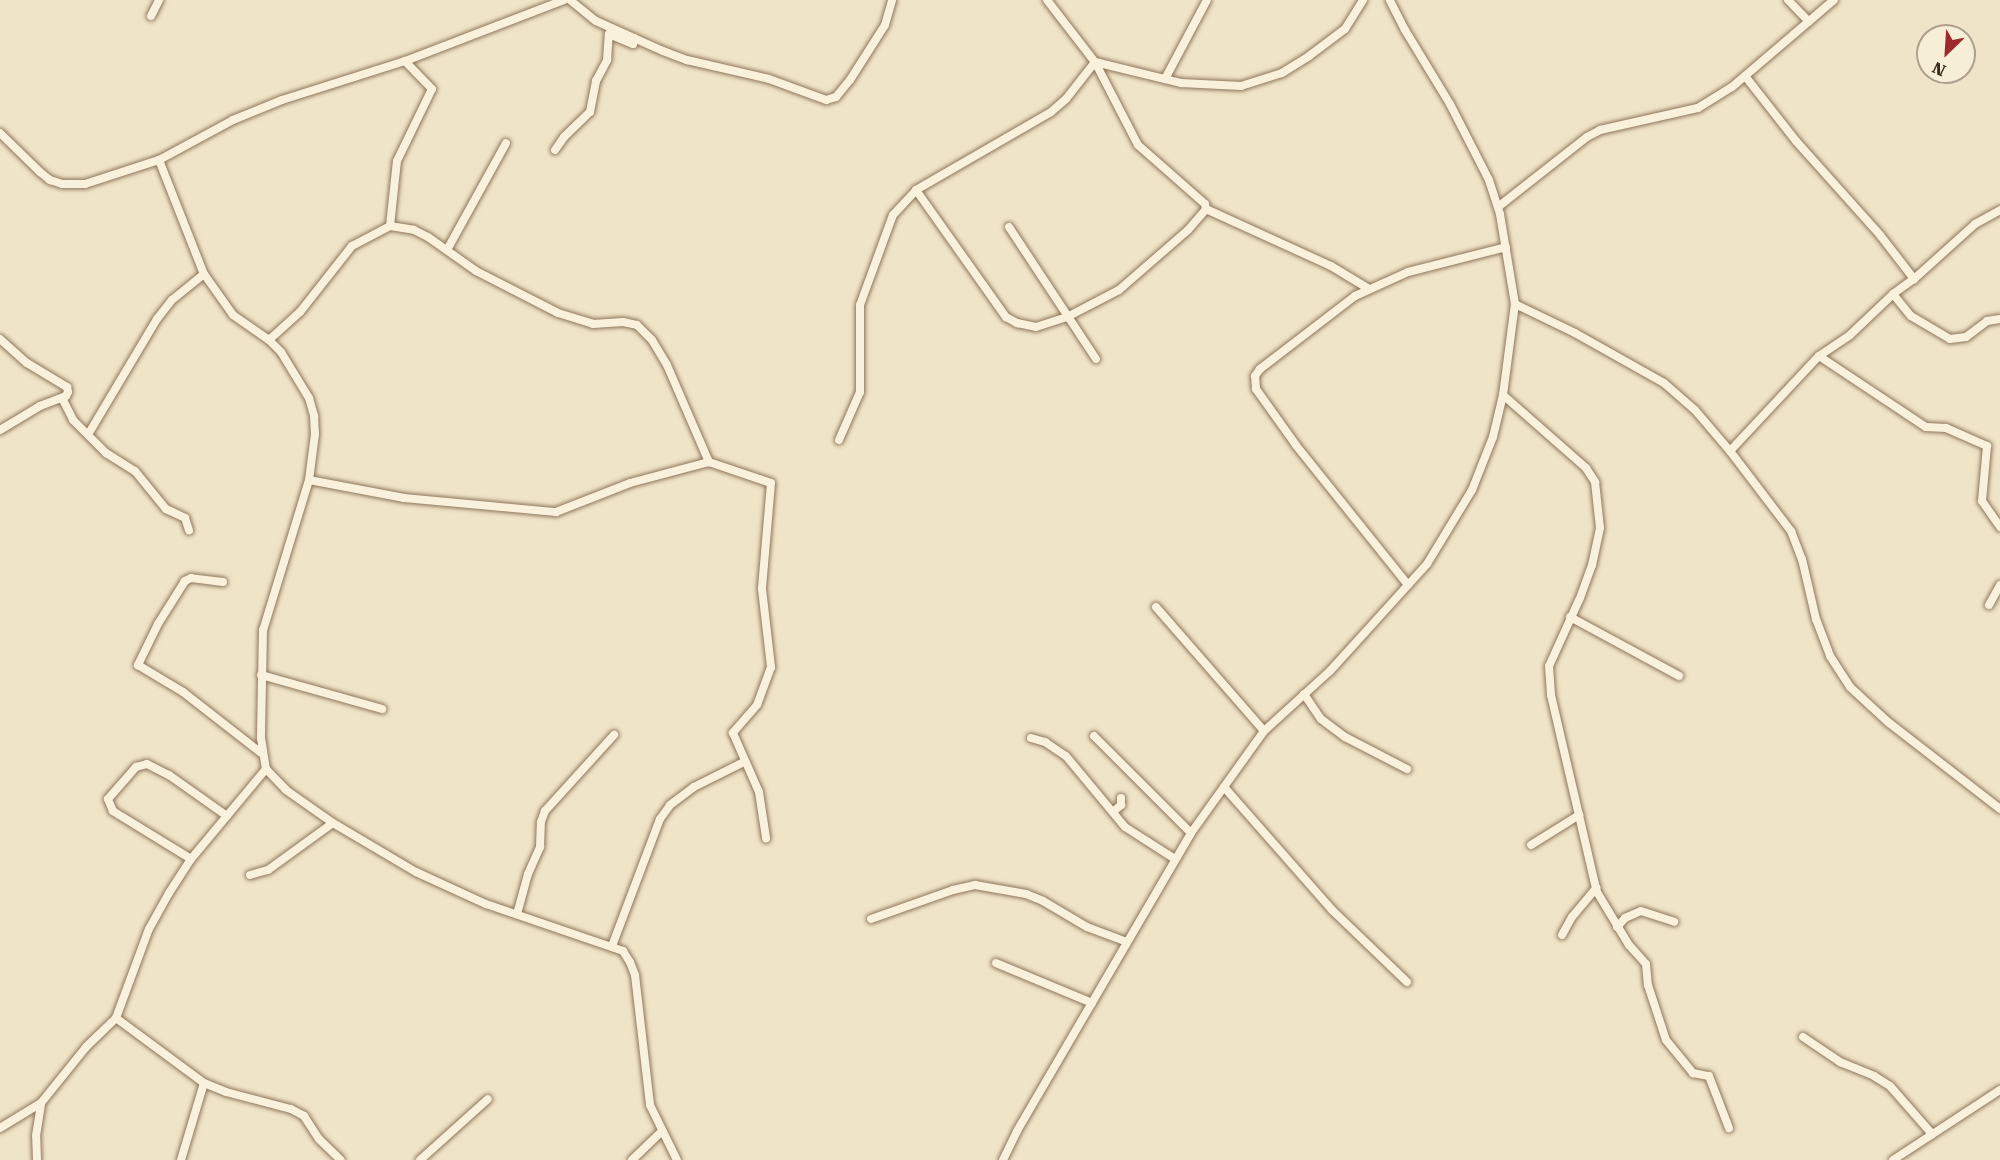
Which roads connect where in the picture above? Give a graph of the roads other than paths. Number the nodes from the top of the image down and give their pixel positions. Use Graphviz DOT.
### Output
graph roads {
  1 [pos="159,0"];
  2 [pos="564,0"];
  3 [pos="570,0"];
  4 [pos="892,0"];
  5 [pos="1047,0"];
  6 [pos="1207,0"];
  7 [pos="1363,0"];
  8 [pos="1390,0"];
  9 [pos="1788,0"];
  10 [pos="1834,0"];
  11 [pos="151,16"];
  12 [pos="1809,22"];
  13 [pos="634,38"];
  14 [pos="405,61"];
  15 [pos="1095,62"];
  16 [pos="1745,76"];
  17 [pos="1165,79"];
  18 [pos="0,133"];
  19 [pos="506,143"];
  20 [pos="555,150"];
  21 [pos="159,160"];
  22 [pos="916,190"];
  23 [pos="1498,207"];
  24 [pos="1206,209"];
  25 [pos="2000,210"];
  26 [pos="390,226"];
  27 [pos="1009,226"];
  28 [pos="1506,247"];
  29 [pos="447,250"];
  30 [pos="204,274"];
  31 [pos="1914,279"];
  32 [pos="1369,289"];
  33 [pos="1893,294"];
  34 [pos="1515,304"];
  35 [pos="1069,316"];
  36 [pos="2000,320"];
  37 [pos="0,339"];
  38 [pos="269,340"];
  39 [pos="1819,356"];
  40 [pos="1096,359"];
  41 [pos="1503,395"];
  42 [pos="62,398"];
  43 [pos="0,430"];
  44 [pos="89,433"];
  45 [pos="839,440"];
  46 [pos="1730,451"];
  47 [pos="709,462"];
  48 [pos="309,480"];
  49 [pos="2000,527"];
  50 [pos="189,530"];
  51 [pos="223,582"];
  52 [pos="1408,585"];
  53 [pos="2000,585"];
  54 [pos="1989,605"];
  55 [pos="1156,607"];
  56 [pos="1570,618"];
  57 [pos="261,675"];
  58 [pos="1679,676"];
  59 [pos="1304,694"];
  60 [pos="382,709"];
  61 [pos="1264,731"];
  62 [pos="614,735"];
  63 [pos="1095,736"];
  64 [pos="1032,738"];
  65 [pos="261,753"];
  66 [pos="744,762"];
  67 [pos="266,769"];
  68 [pos="1407,769"];
  69 [pos="1224,787"];
  70 [pos="1121,798"];
  71 [pos="2000,810"];
  72 [pos="1113,812"];
  73 [pos="1579,815"];
  74 [pos="227,816"];
  75 [pos="333,823"];
  76 [pos="1191,832"];
  77 [pos="766,838"];
  78 [pos="1531,845"];
  79 [pos="191,859"];
  80 [pos="1175,859"];
  81 [pos="250,875"];
  82 [pos="1596,888"];
  83 [pos="518,914"];
  84 [pos="871,919"];
  85 [pos="1674,922"];
  86 [pos="1617,927"];
  87 [pos="1562,935"];
  88 [pos="1127,942"];
  89 [pos="612,946"];
  90 [pos="996,963"];
  91 [pos="1407,982"];
  92 [pos="1092,1003"];
  93 [pos="116,1018"];
  94 [pos="1803,1037"];
  95 [pos="204,1083"];
  96 [pos="2000,1090"];
  97 [pos="488,1099"];
  98 [pos="41,1103"];
  99 [pos="0,1128"];
  100 [pos="1729,1128"];
  101 [pos="662,1131"];
  102 [pos="1932,1134"];
  103 [pos="38,1160"];
  104 [pos="181,1160"];
  105 [pos="341,1160"];
  106 [pos="420,1160"];
  107 [pos="632,1160"];
  108 [pos="677,1160"];
  109 [pos="1004,1160"];
  110 [pos="1893,1160"];
  1 -- 11 [label="street"];
  2 -- 14 [label="street"];
  3 -- 13 [label="street"];
  4 -- 13 [label="street"];
  5 -- 15 [label="street"];
  6 -- 17 [label="street"];
  7 -- 17 [label="street"];
  8 -- 23 [label="street"];
  9 -- 12 [label="street"];
  10 -- 12 [label="street"];
  12 -- 16 [label="street"];
  13 -- 20 [label="street"];
  14 -- 21 [label="street"];
  14 -- 26 [label="street"];
  15 -- 17 [label="street"];
  15 -- 22 [label="street"];
  15 -- 24 [label="street"];
  16 -- 23 [label="street"];
  16 -- 31 [label="street"];
  18 -- 21 [label="street"];
  19 -- 29 [label="street"];
  21 -- 30 [label="street"];
  22 -- 35 [label="street"];
  22 -- 45 [label="street"];
  23 -- 28 [label="street"];
  24 -- 32 [label="street"];
  24 -- 35 [label="street"];
  25 -- 31 [label="street"];
  26 -- 29 [label="street"];
  26 -- 38 [label="street"];
  27 -- 35 [label="street"];
  28 -- 32 [label="street"];
  28 -- 34 [label="street"];
  29 -- 47 [label="street"];
  30 -- 38 [label="street"];
  30 -- 44 [label="street"];
  31 -- 33 [label="street"];
  32 -- 52 [label="street"];
  33 -- 36 [label="street"];
  33 -- 39 [label="street"];
  34 -- 41 [label="street"];
  34 -- 46 [label="street"];
  35 -- 40 [label="street"];
  37 -- 42 [label="street"];
  38 -- 48 [label="street"];
  39 -- 46 [label="street"];
  39 -- 49 [label="street"];
  41 -- 52 [label="street"];
  41 -- 56 [label="street"];
  42 -- 43 [label="street"];
  42 -- 44 [label="street"];
  44 -- 50 [label="street"];
  46 -- 71 [label="street"];
  47 -- 48 [label="street"];
  47 -- 66 [label="street"];
  48 -- 57 [label="street"];
  51 -- 65 [label="street"];
  52 -- 59 [label="street"];
  53 -- 54 [label="street"];
  55 -- 61 [label="street"];
  56 -- 58 [label="street"];
  56 -- 73 [label="street"];
  57 -- 60 [label="street"];
  57 -- 65 [label="street"];
  59 -- 61 [label="street"];
  59 -- 68 [label="street"];
  61 -- 69 [label="street"];
  62 -- 83 [label="street"];
  63 -- 76 [label="street"];
  64 -- 72 [label="street"];
  65 -- 67 [label="street"];
  66 -- 77 [label="street"];
  66 -- 89 [label="street"];
  67 -- 74 [label="street"];
  67 -- 75 [label="street"];
  69 -- 76 [label="street"];
  69 -- 91 [label="street"];
  70 -- 72 [label="street"];
  72 -- 80 [label="street"];
  73 -- 78 [label="street"];
  73 -- 82 [label="street"];
  74 -- 79 [label="street"];
  74 -- 79 [label="street"];
  75 -- 81 [label="street"];
  75 -- 83 [label="street"];
  76 -- 80 [label="street"];
  79 -- 93 [label="street"];
  80 -- 88 [label="street"];
  82 -- 86 [label="street"];
  82 -- 87 [label="street"];
  83 -- 89 [label="street"];
  84 -- 88 [label="street"];
  85 -- 86 [label="street"];
  86 -- 100 [label="street"];
  88 -- 92 [label="street"];
  89 -- 101 [label="street"];
  90 -- 92 [label="street"];
  92 -- 109 [label="street"];
  93 -- 95 [label="street"];
  93 -- 98 [label="street"];
  94 -- 102 [label="street"];
  95 -- 104 [label="street"];
  95 -- 105 [label="street"];
  96 -- 102 [label="street"];
  97 -- 106 [label="street"];
  98 -- 99 [label="street"];
  98 -- 103 [label="street"];
  101 -- 107 [label="street"];
  101 -- 108 [label="street"];
  102 -- 110 [label="street"];
}
